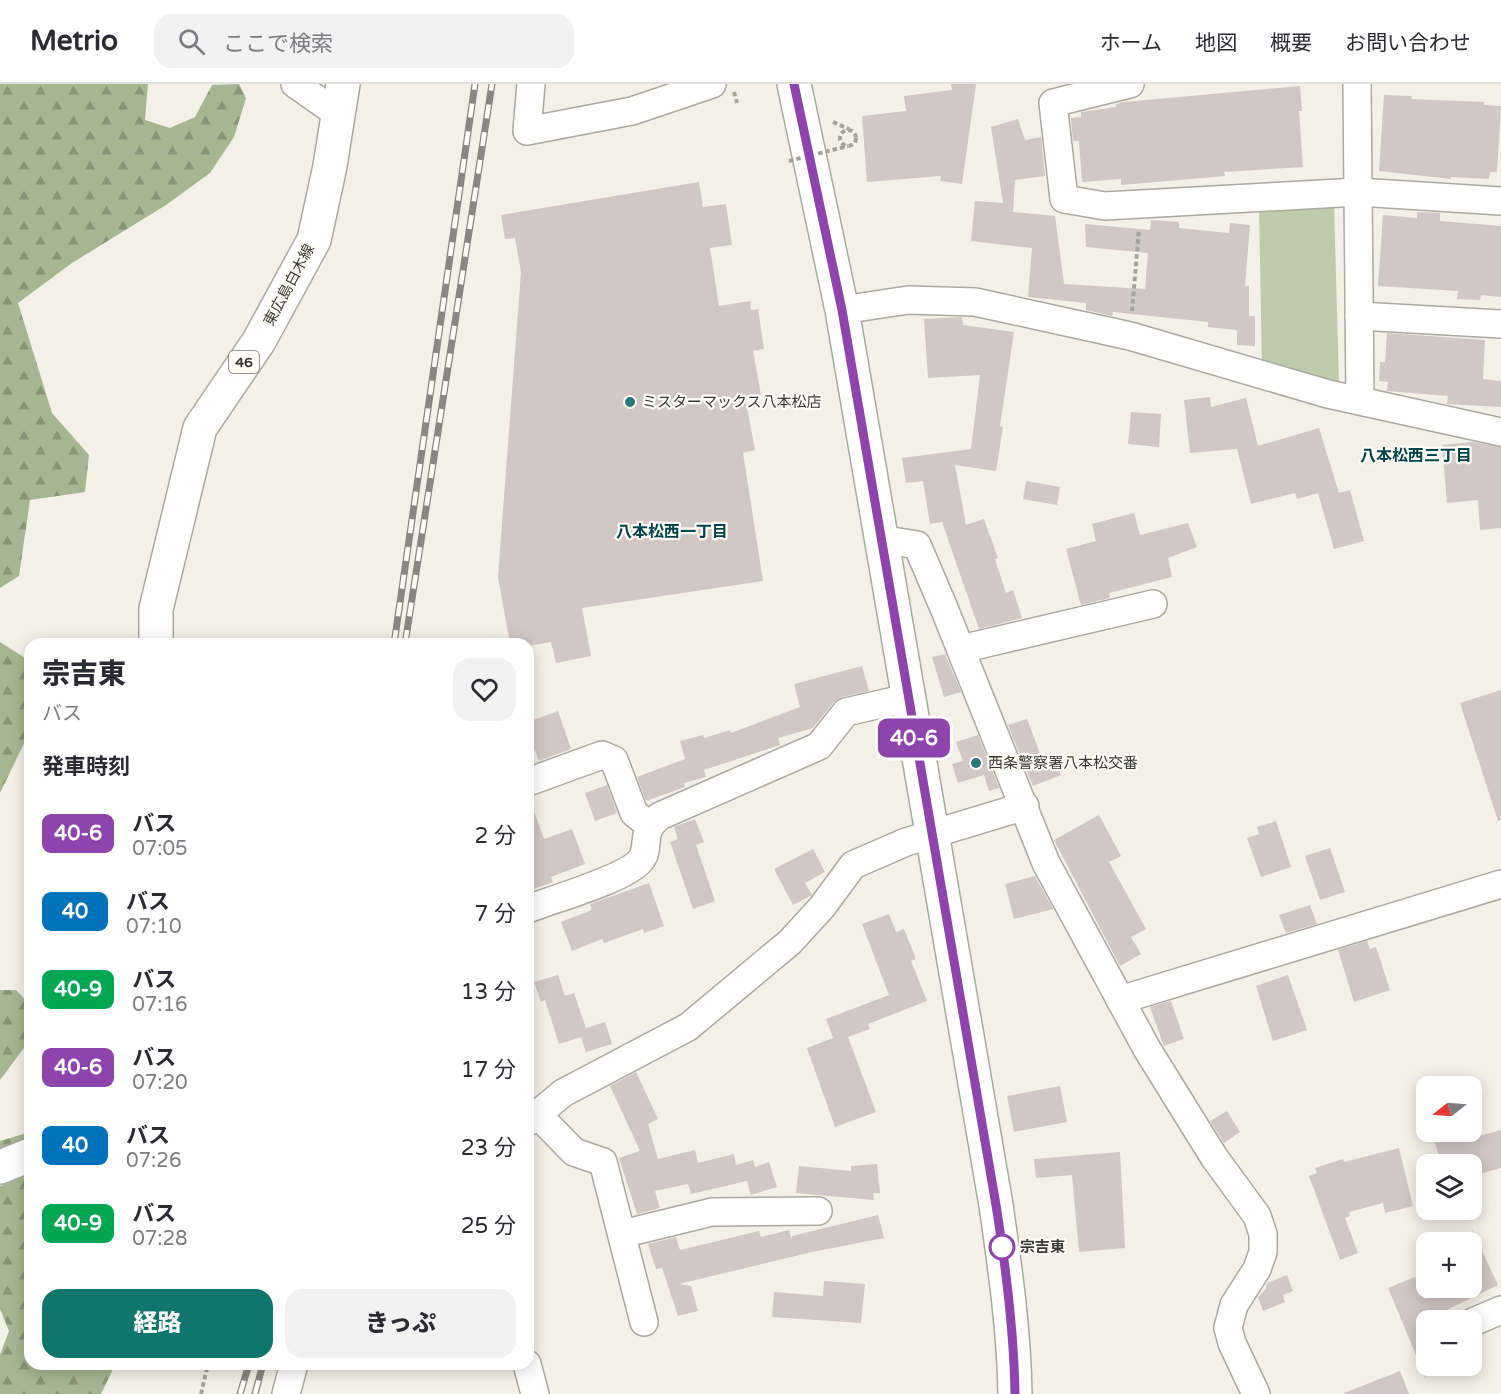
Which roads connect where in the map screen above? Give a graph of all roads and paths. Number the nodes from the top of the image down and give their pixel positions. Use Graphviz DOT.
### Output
graph roads {
  1 [pos="295,84"];
  2 [pos="531,84"];
  3 [pos="712,84"];
  4 [pos="794,84"];
  5 [pos="1130,84"];
  6 [pos="1357,84"];
  7 [pos="341,99"];
  8 [pos="833,122"];
  9 [pos="856,138"];
  10 [pos="848,146"];
  11 [pos="789,161"];
  12 [pos="1358,192"];
  13 [pos="1501,201"];
  14 [pos="1141,204"];
  15 [pos="842,310"];
  16 [pos="1359,316"];
  17 [pos="1501,324"];
  18 [pos="1130,336"];
  19 [pos="1360,399"];
  20 [pos="1501,432"];
  21 [pos="880,539"];
  22 [pos="1153,604"];
  23 [pos="156,638"];
  24 [pos="961,649"];
  25 [pos="907,698"];
  26 [pos="534,780"];
  27 [pos="1025,806"];
  28 [pos="649,825"];
  29 [pos="931,834"];
  30 [pos="1501,884"];
  31 [pos="534,907"];
  32 [pos="1120,1000"];
  33 [pos="534,1115"];
  34 [pos="534,1119"];
  35 [pos="24,1157"];
  36 [pos="0,1167"];
  37 [pos="818,1211"];
  38 [pos="622,1234"];
  39 [pos="1501,1310"];
  40 [pos="1482,1318"];
  41 [pos="644,1322"];
  42 [pos="207,1370"];
  43 [pos="292,1370"];
  44 [pos="529,1370"];
  45 [pos="201,1394"];
  46 [pos="286,1394"];
  47 [pos="535,1394"];
  48 [pos="1014,1394"];
  49 [pos="1257,1394"];
  1 -- 7 [label="street"];
  2 -- 3 [label="street"];
  4 -- 15 [label="main road"];
  5 -- 14 [label="street"];
  6 -- 12 [label="street"];
  7 -- 23 [label="main road, 東広島白木線 / 46"];
  8 -- 9 [label="path"];
  9 -- 10 [label="path"];
  9 -- 10 [label="path"];
  10 -- 11 [label="path, bridge"];
  12 -- 13 [label="street"];
  12 -- 14 [label="street"];
  12 -- 16 [label="street"];
  14 -- 18 [label="path"];
  15 -- 18 [label="street"];
  15 -- 21 [label="main road"];
  16 -- 17 [label="street"];
  16 -- 19 [label="street"];
  18 -- 19 [label="street"];
  19 -- 20 [label="street"];
  21 -- 24 [label="street"];
  21 -- 25 [label="main road"];
  22 -- 24 [label="street"];
  24 -- 27 [label="street"];
  25 -- 28 [label="street"];
  25 -- 29 [label="main road"];
  26 -- 28 [label="street"];
  27 -- 29 [label="street"];
  27 -- 32 [label="street"];
  28 -- 31 [label="street"];
  29 -- 33 [label="street"];
  29 -- 48 [label="main road"];
  30 -- 32 [label="street"];
  32 -- 49 [label="street"];
  34 -- 38 [label="street"];
  35 -- 36 [label="main road"];
  37 -- 38 [label="street"];
  38 -- 41 [label="street"];
  39 -- 40 [label="street"];
  42 -- 45 [label="path"];
  43 -- 46 [label="street"];
  44 -- 47 [label="street"];
}
